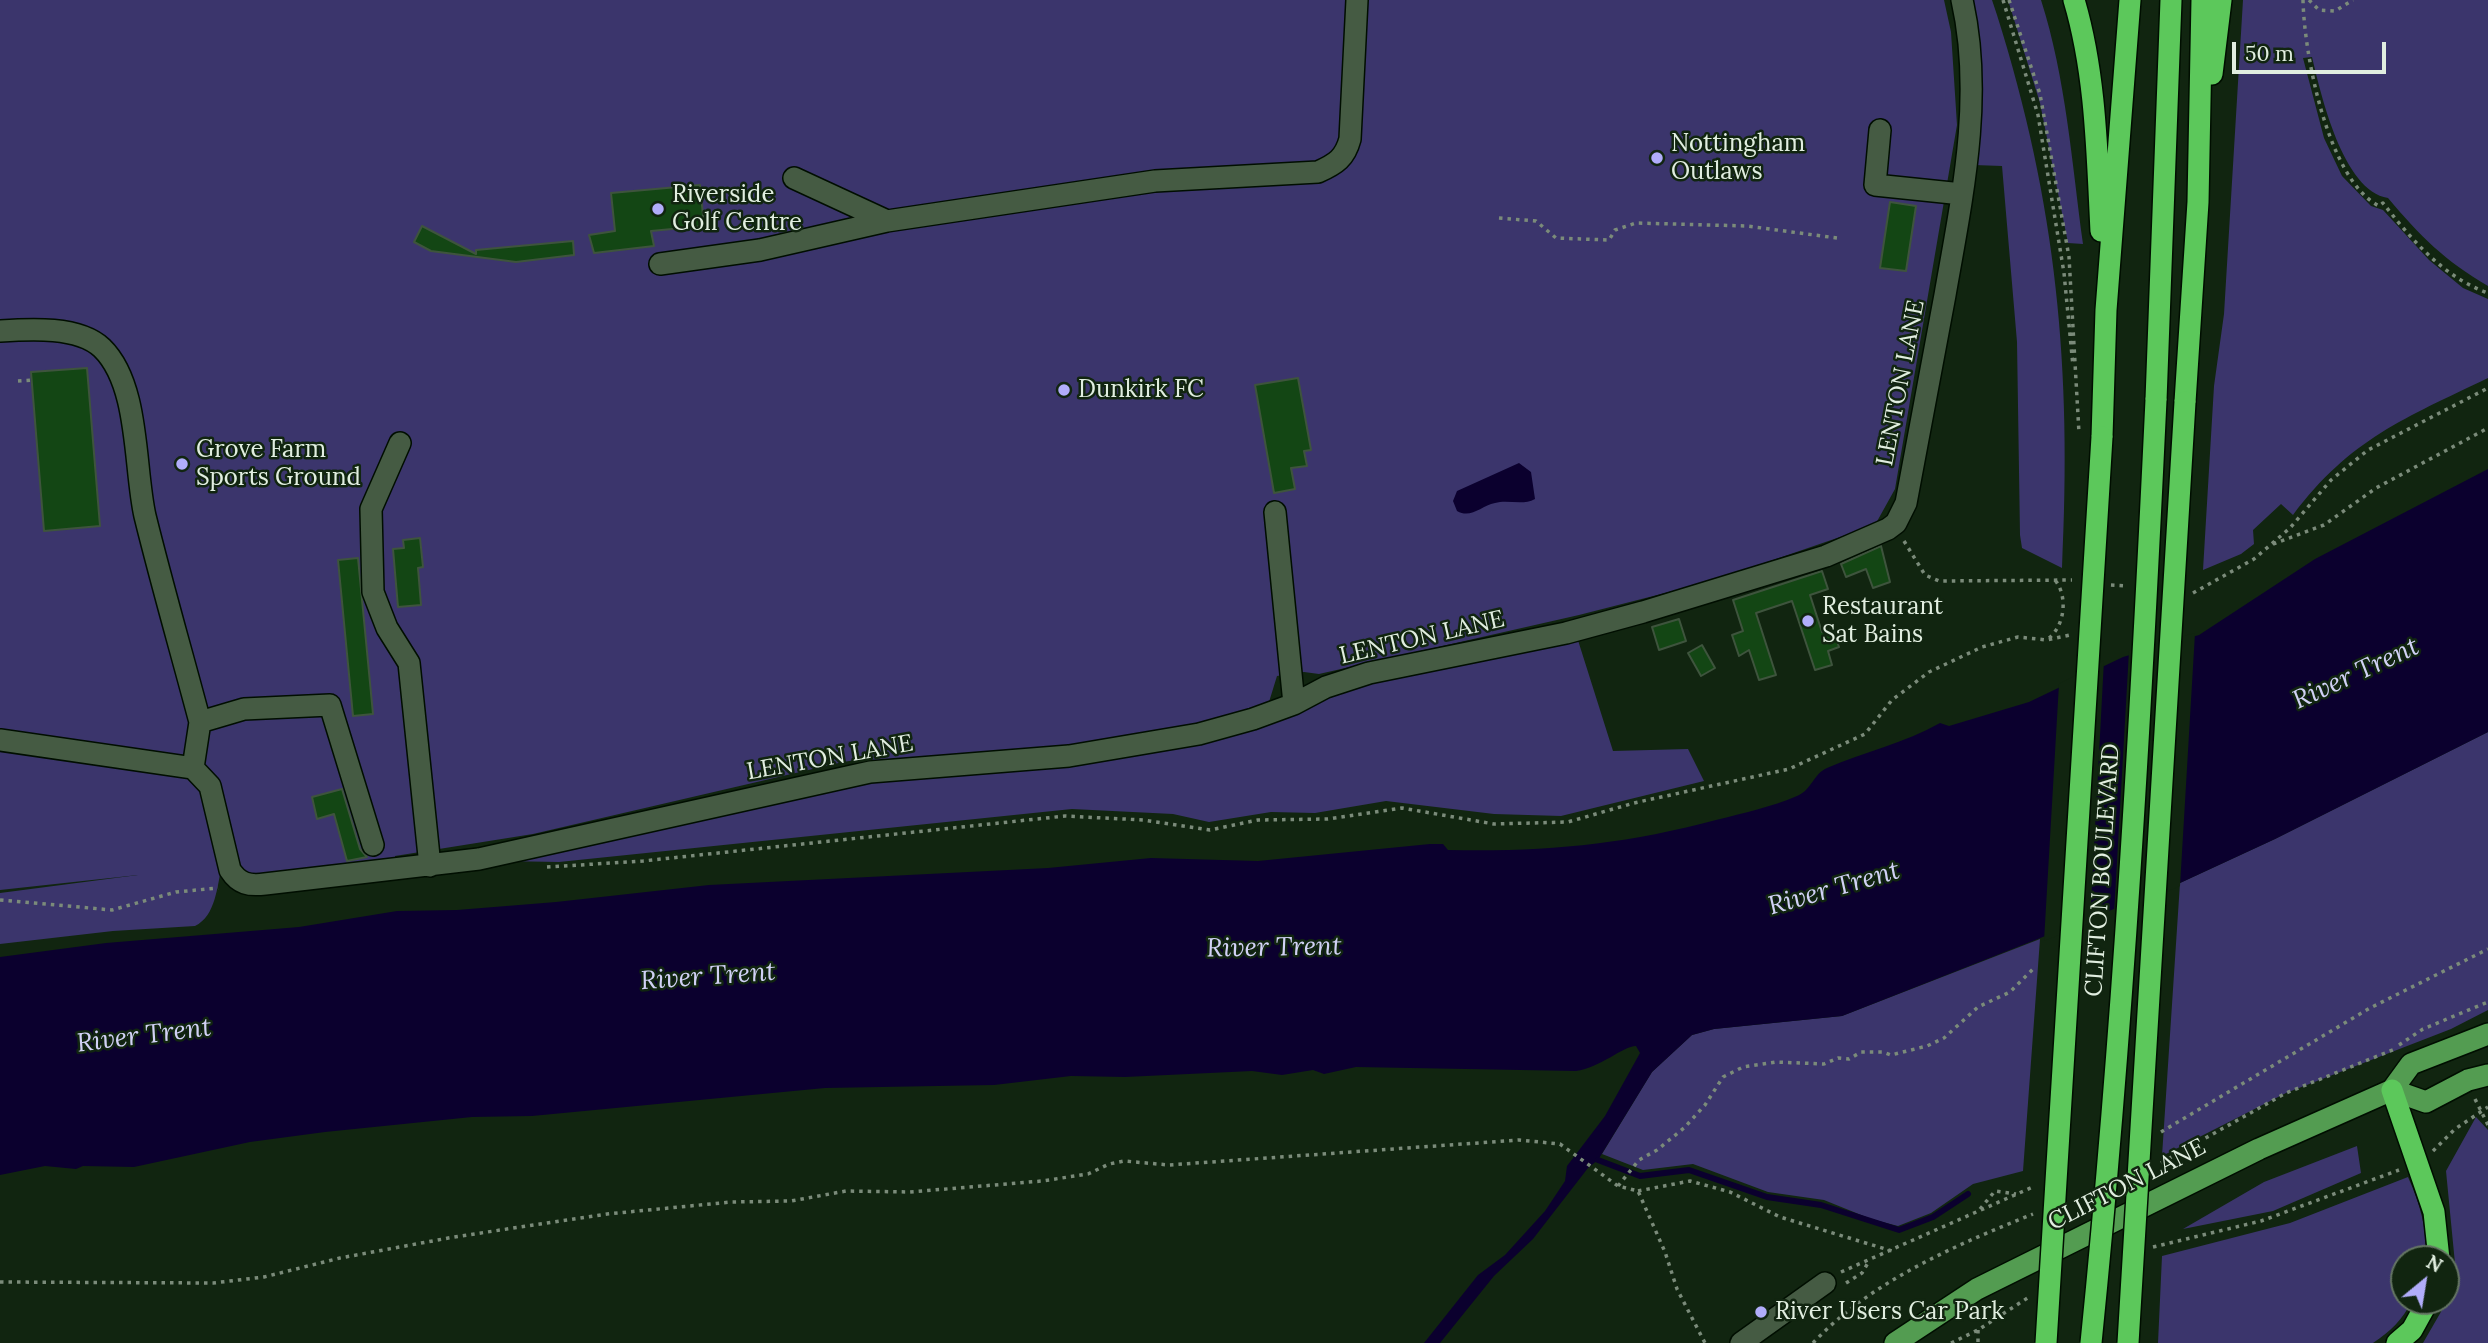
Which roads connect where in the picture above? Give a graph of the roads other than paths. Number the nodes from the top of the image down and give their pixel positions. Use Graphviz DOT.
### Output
graph roads {
  1 [pos="1357,0"];
  2 [pos="1962,0"];
  3 [pos="2074,0"];
  4 [pos="2130,0"];
  5 [pos="2171,0"];
  6 [pos="2202,0"];
  7 [pos="2221,0"];
  8 [pos="1880,130"];
  9 [pos="794,178"];
  10 [pos="1962,194"];
  11 [pos="2198,202"];
  12 [pos="887,221"];
  13 [pos="660,264"];
  14 [pos="2106,310"];
  15 [pos="0,331"];
  16 [pos="400,443"];
  17 [pos="1275,512"];
  18 [pos="1294,704"];
  19 [pos="200,722"];
  20 [pos="0,740"];
  21 [pos="193,768"];
  22 [pos="373,845"];
  23 [pos="430,866"];
  24 [pos="2488,1034"];
  25 [pos="2488,1075"];
  26 [pos="2392,1090"];
  27 [pos="2438,1245"];
  28 [pos="1825,1283"];
  29 [pos="2420,1315"];
  30 [pos="1741,1343"];
  31 [pos="1895,1343"];
  32 [pos="2046,1343"];
  33 [pos="2091,1343"];
  34 [pos="2128,1343"];
  35 [pos="2398,1343"];
  1 -- 12 [label="street"];
  2 -- 10 [label="street, LENTON LANE"];
  3 -- 14 [label="highway"];
  4 -- 14 [label="highway"];
  5 -- 33 [label="highway, CLIFTON BOULEVARD, bridge"];
  6 -- 11 [label="highway"];
  7 -- 11 [label="highway"];
  8 -- 10 [label="street"];
  9 -- 12 [label="street"];
  10 -- 18 [label="street, LENTON LANE"];
  11 -- 34 [label="highway, bridge"];
  12 -- 13 [label="street"];
  14 -- 32 [label="highway, CLIFTON BOULEVARD, bridge"];
  15 -- 19 [label="street"];
  16 -- 23 [label="street"];
  17 -- 18 [label="street"];
  18 -- 23 [label="street, LENTON LANE"];
  19 -- 21 [label="street"];
  19 -- 22 [label="street"];
  20 -- 21 [label="street"];
  21 -- 23 [label="street, LENTON LANE"];
  24 -- 26 [label="main road, CLIFTON LANE"];
  25 -- 26 [label="main road"];
  26 -- 27 [label="highway"];
  26 -- 31 [label="main road, CLIFTON LANE"];
  28 -- 30 [label="street"];
  29 -- 35 [label="highway"];
}
